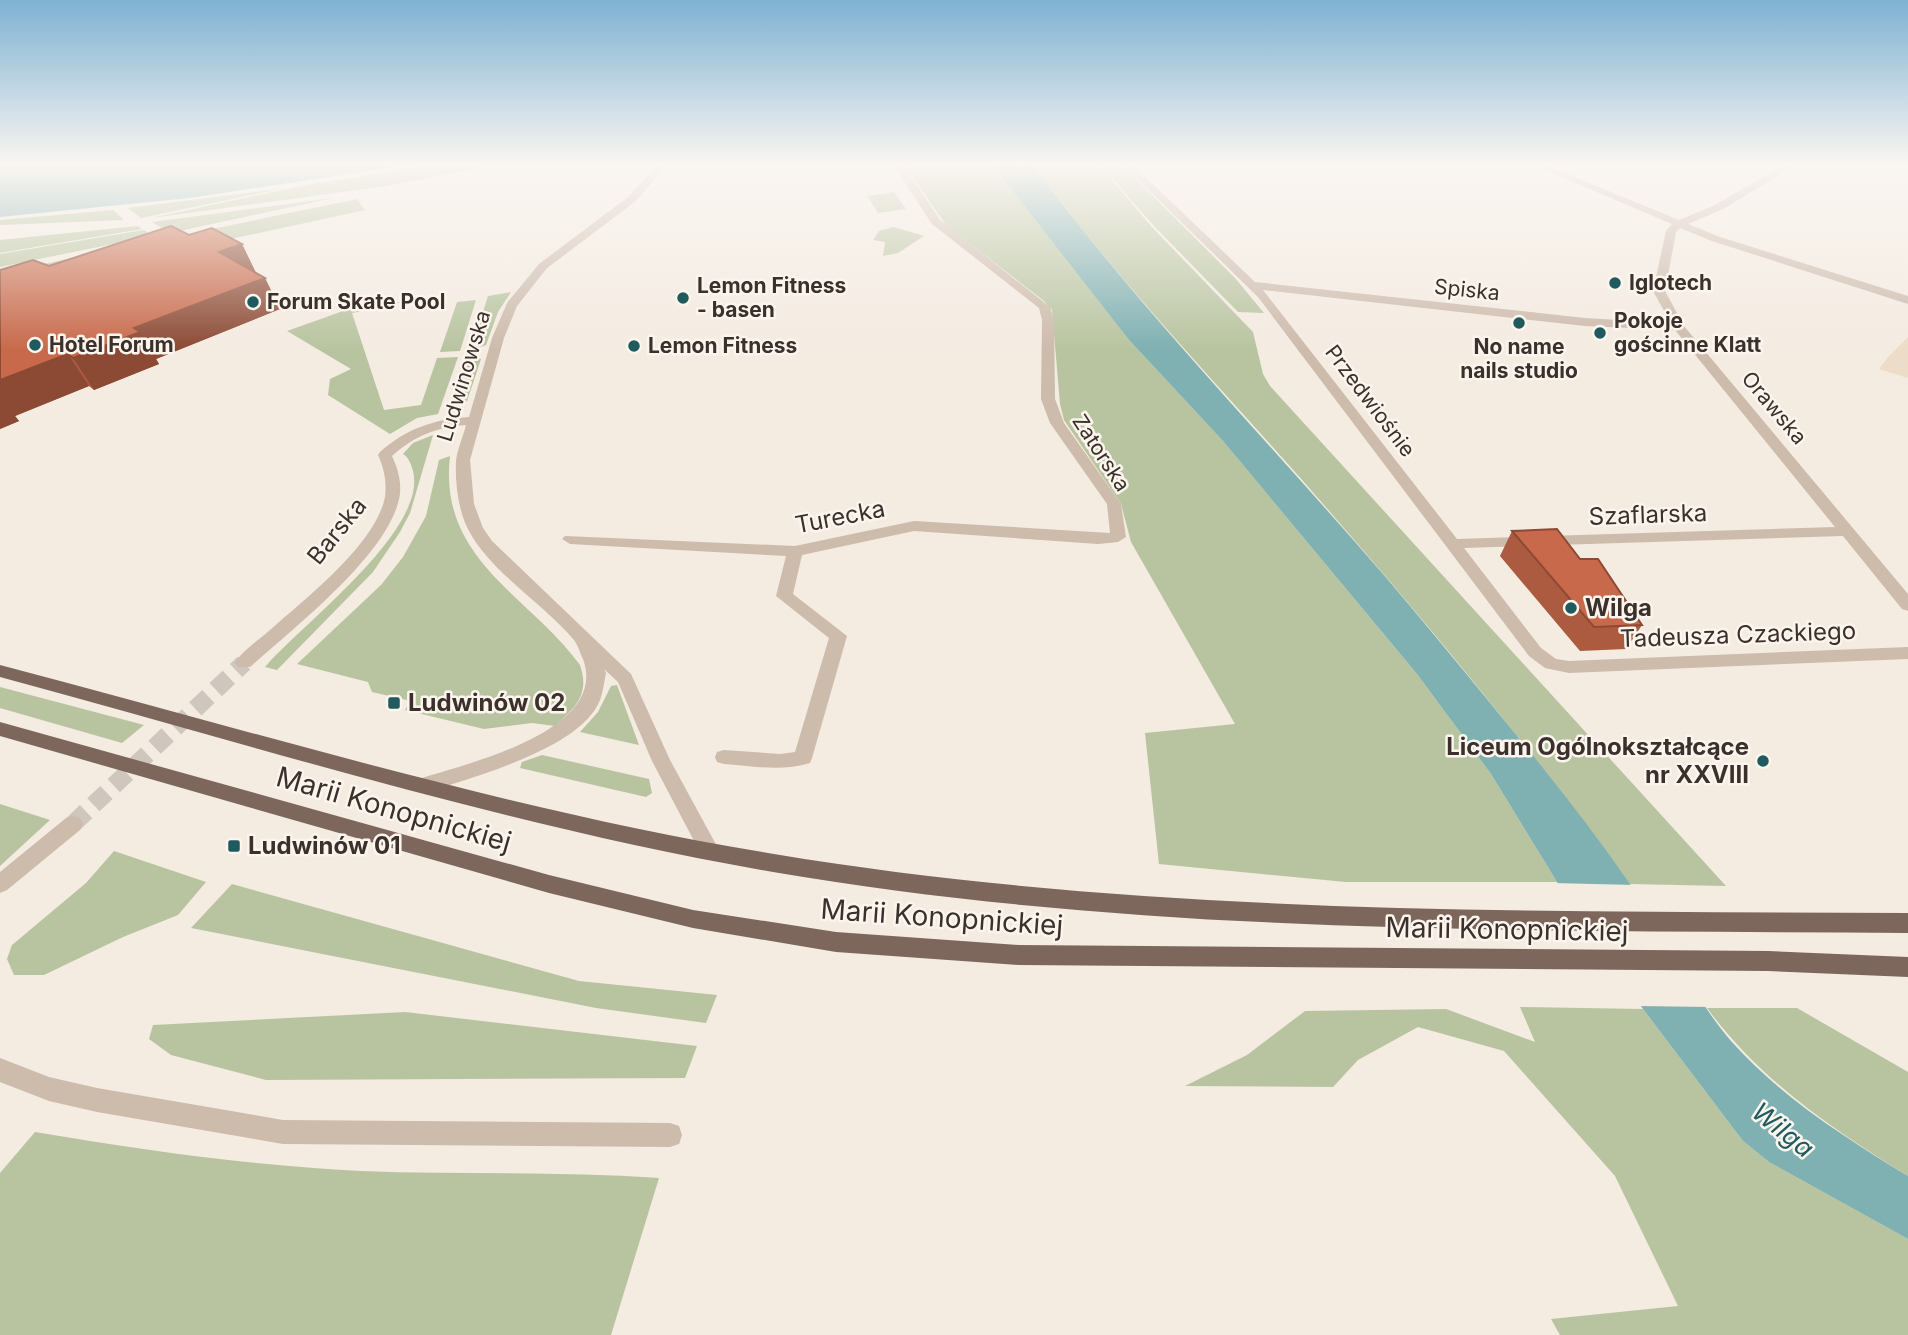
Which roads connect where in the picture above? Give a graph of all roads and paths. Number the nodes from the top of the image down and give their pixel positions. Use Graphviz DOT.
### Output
graph roads {
  1 [pos="596,225"];
  2 [pos="940,225"];
  3 [pos="1190,225"];
  4 [pos="1677,225"];
  5 [pos="1682,225"];
  6 [pos="1251,285"];
  7 [pos="1908,300"];
  8 [pos="1679,327"];
  9 [pos="472,421"];
  10 [pos="1847,531"];
  11 [pos="1118,537"];
  12 [pos="570,540"];
  13 [pos="1450,544"];
  14 [pos="796,551"];
  15 [pos="1908,605"];
  16 [pos="575,629"];
  17 [pos="1908,653"];
  18 [pos="244,663"];
  19 [pos="1569,667"];
  20 [pos="0,671"];
  21 [pos="0,729"];
  22 [pos="724,757"];
  23 [pos="423,785"];
  24 [pos="73,824"];
  25 [pos="709,850"];
  26 [pos="0,884"];
  27 [pos="1908,923"];
  28 [pos="1908,967"];
  29 [pos="0,1070"];
  30 [pos="670,1135"];
  1 -- 9 [label="street, Ludwinowska"];
  2 -- 11 [label="street, Zatorska"];
  3 -- 6 [label="street, Przedwiośnie"];
  4 -- 8 [label="street, Orawska"];
  5 -- 7 [label="street"];
  6 -- 8 [label="street, Spiska"];
  6 -- 13 [label="street, Przedwiośnie"];
  8 -- 10 [label="street, Orawska"];
  9 -- 16 [label="street, Ludwinowska"];
  9 -- 18 [label="street, Barska"];
  10 -- 13 [label="street, Szaflarska"];
  10 -- 15 [label="street, Orawska"];
  11 -- 14 [label="street, Turecka"];
  12 -- 14 [label="street, Turecka"];
  13 -- 19 [label="street, Przedwiośnie"];
  14 -- 22 [label="street"];
  16 -- 23 [label="street, Ludwinowska"];
  16 -- 25 [label="street, Ludwinowska"];
  17 -- 19 [label="street, Tadeusza Czackiego"];
  20 -- 23 [label="main road, Marii Konopnickiej"];
  21 -- 28 [label="main road, Marii Konopnickiej"];
  23 -- 25 [label="main road, Marii Konopnickiej"];
  24 -- 26 [label="street"];
  25 -- 27 [label="main road, Marii Konopnickiej"];
  29 -- 30 [label="street"];
}
